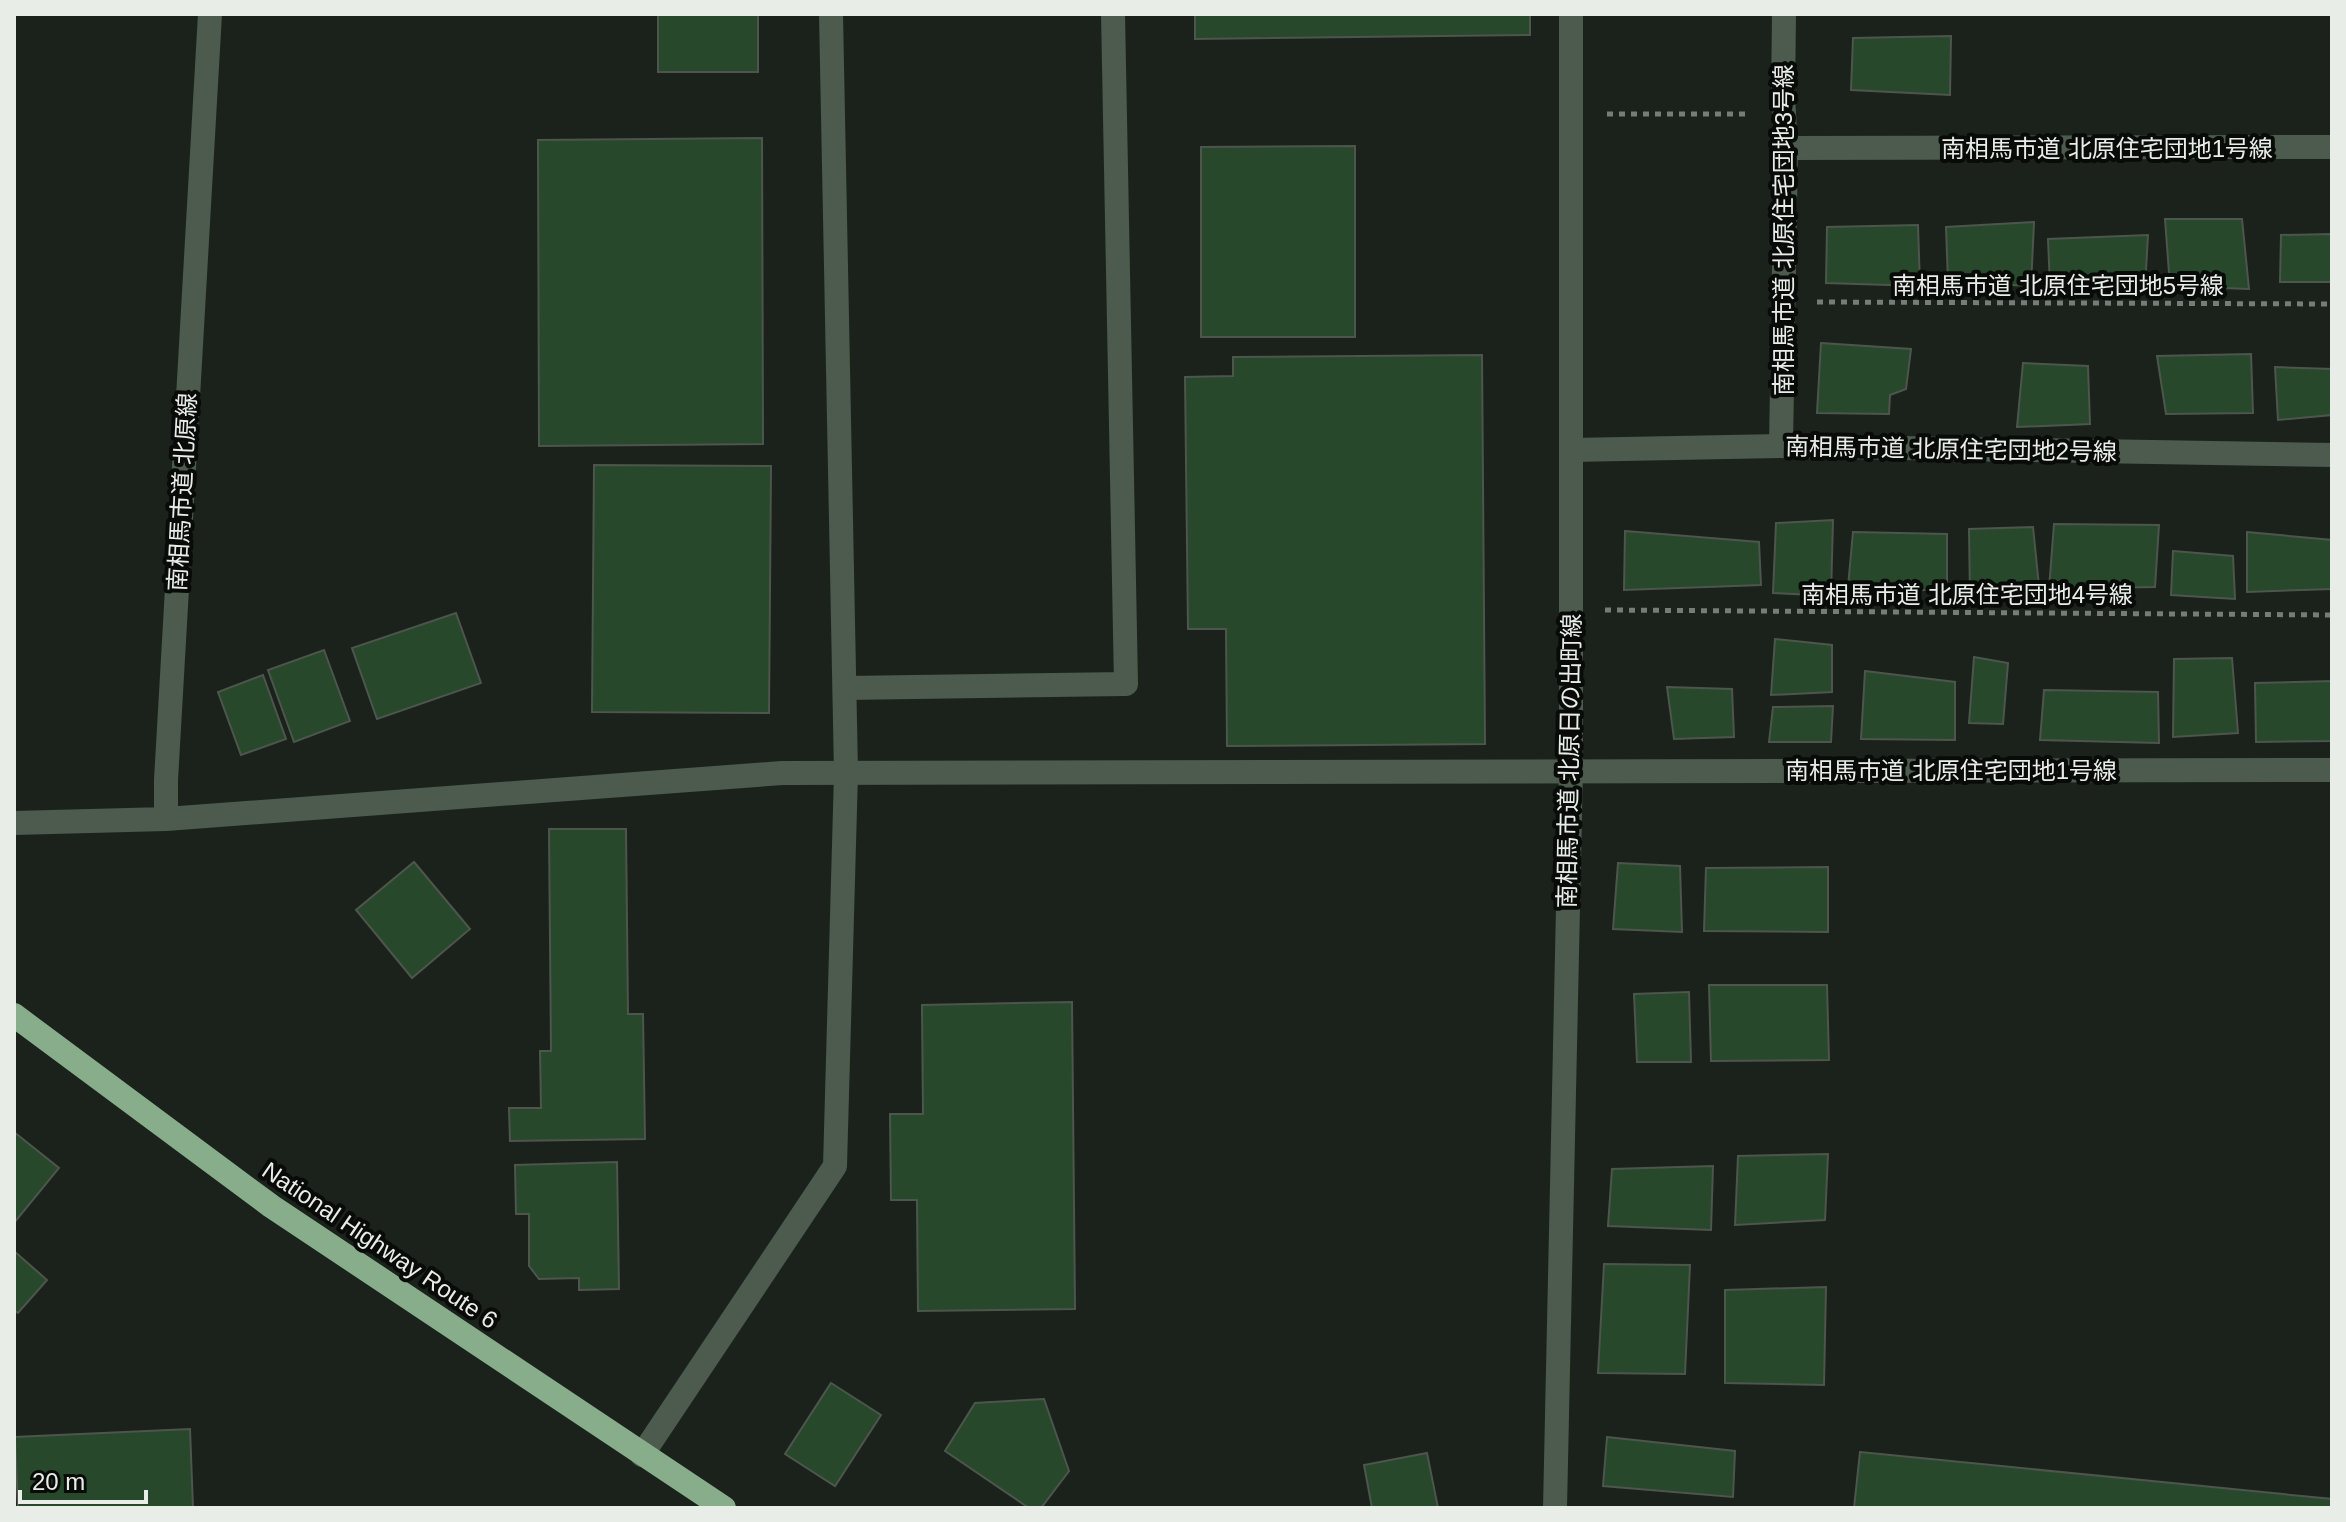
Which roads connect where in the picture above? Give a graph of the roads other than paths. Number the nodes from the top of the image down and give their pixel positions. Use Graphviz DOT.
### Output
graph roads {
  1 [pos="210,14"];
  2 [pos="831,14"];
  3 [pos="1113,14"];
  4 [pos="1571,14"];
  5 [pos="1784,14"];
  6 [pos="2332,147"];
  7 [pos="1786,148"];
  8 [pos="1781,446"];
  9 [pos="1571,450"];
  10 [pos="2332,455"];
  11 [pos="845,688"];
  12 [pos="1571,769"];
  13 [pos="2332,770"];
  14 [pos="846,773"];
  15 [pos="166,819"];
  16 [pos="14,823"];
  17 [pos="14,1015"];
  18 [pos="642,1455"];
  19 [pos="724,1508"];
  20 [pos="1555,1508"];
  1 -- 15 [label="street, 南相馬市道 北原線"];
  2 -- 11 [label="street"];
  3 -- 11 [label="street"];
  4 -- 9 [label="street, 南相馬市道 北原日の出町線"];
  5 -- 7 [label="street, 南相馬市道 北原住宅団地3号線"];
  6 -- 7 [label="street, 南相馬市道 北原住宅団地1号線"];
  7 -- 8 [label="street, 南相馬市道 北原住宅団地3号線"];
  8 -- 9 [label="street, 南相馬市道 北原住宅団地2号線"];
  8 -- 10 [label="street, 南相馬市道 北原住宅団地2号線"];
  9 -- 12 [label="street, 南相馬市道 北原日の出町線"];
  11 -- 14 [label="street"];
  12 -- 13 [label="street, 南相馬市道 北原住宅団地1号線"];
  12 -- 14 [label="street, 南相馬市道 北原住宅団地1号線"];
  12 -- 20 [label="street, 南相馬市道 北原日の出町線"];
  14 -- 15 [label="street, 南相馬市道 北原住宅団地1号線"];
  14 -- 18 [label="street"];
  15 -- 16 [label="street"];
  17 -- 18 [label="highway, National Highway Route 6"];
  18 -- 19 [label="highway, National Highway Route 6"];
}
